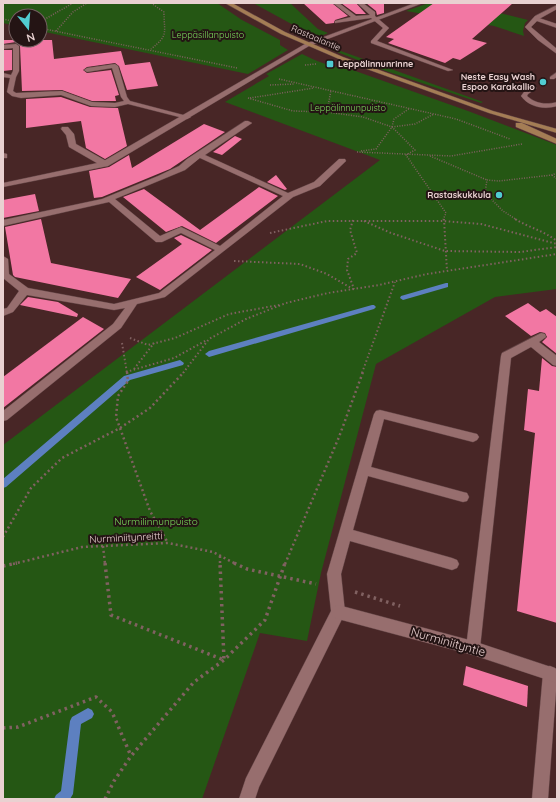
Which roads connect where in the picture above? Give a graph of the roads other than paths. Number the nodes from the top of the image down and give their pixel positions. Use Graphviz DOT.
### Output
graph roads {
  1 [pos="228,3"];
  2 [pos="336,3"];
  3 [pos="360,3"];
  4 [pos="420,3"];
  5 [pos="557,7"];
  6 [pos="374,17"];
  7 [pos="355,18"];
  8 [pos="536,19"];
  9 [pos="337,22"];
  10 [pos="557,26"];
  11 [pos="307,45"];
  12 [pos="3,47"];
  13 [pos="557,52"];
  14 [pos="87,70"];
  15 [pos="450,70"];
  16 [pos="3,74"];
  17 [pos="13,77"];
  18 [pos="534,88"];
  19 [pos="128,102"];
  20 [pos="557,104"];
  21 [pos="491,112"];
  22 [pos="187,117"];
  23 [pos="248,123"];
  24 [pos="65,129"];
  25 [pos="557,131"];
  26 [pos="557,142"];
  27 [pos="198,155"];
  28 [pos="342,161"];
  29 [pos="104,164"];
  30 [pos="3,185"];
  31 [pos="289,196"];
  32 [pos="110,199"];
  33 [pos="3,223"];
  34 [pos="221,250"];
  35 [pos="3,259"];
  36 [pos="25,291"];
  37 [pos="134,302"];
  38 [pos="3,313"];
  39 [pos="557,362"];
  40 [pos="3,417"];
  41 [pos="473,437"];
  42 [pos="364,470"];
  43 [pos="463,497"];
  44 [pos="345,534"];
  45 [pos="452,564"];
  46 [pos="338,612"];
  47 [pos="473,648"];
  48 [pos="554,674"];
  49 [pos="247,799"];
  50 [pos="540,799"];
  1 -- 11 [label="main road, Rastaalantie"];
  2 -- 7 [label="street"];
  3 -- 6 [label="street"];
  4 -- 6 [label="street"];
  5 -- 8 [label="street"];
  6 -- 7 [label="street"];
  6 -- 11 [label="street"];
  6 -- 15 [label="street"];
  7 -- 9 [label="street"];
  8 -- 10 [label="street"];
  8 -- 13 [label="street"];
  11 -- 21 [label="main road, Rastaalantie"];
  11 -- 22 [label="street"];
  12 -- 17 [label="street"];
  14 -- 19 [label="street"];
  16 -- 17 [label="street"];
  17 -- 19 [label="street"];
  18 -- 20 [label="street"];
  19 -- 22 [label="street"];
  21 -- 25 [label="main road, Rastaalantie"];
  21 -- 26 [label="main road, Rastaalantie"];
  22 -- 29 [label="street"];
  23 -- 27 [label="street"];
  24 -- 29 [label="street"];
  27 -- 31 [label="street"];
  27 -- 32 [label="street"];
  28 -- 31 [label="street"];
  29 -- 30 [label="street"];
  31 -- 34 [label="street"];
  32 -- 33 [label="street"];
  32 -- 34 [label="street"];
  34 -- 37 [label="street"];
  35 -- 36 [label="street"];
  36 -- 37 [label="street"];
  36 -- 38 [label="street"];
  37 -- 40 [label="street"];
  39 -- 47 [label="street"];
  41 -- 42 [label="street"];
  42 -- 43 [label="street"];
  42 -- 44 [label="street"];
  44 -- 45 [label="street"];
  44 -- 46 [label="street"];
  46 -- 47 [label="street, Nurminiityntie"];
  46 -- 49 [label="street"];
  47 -- 48 [label="street, Nurminiityntie"];
  48 -- 50 [label="street"];
}
